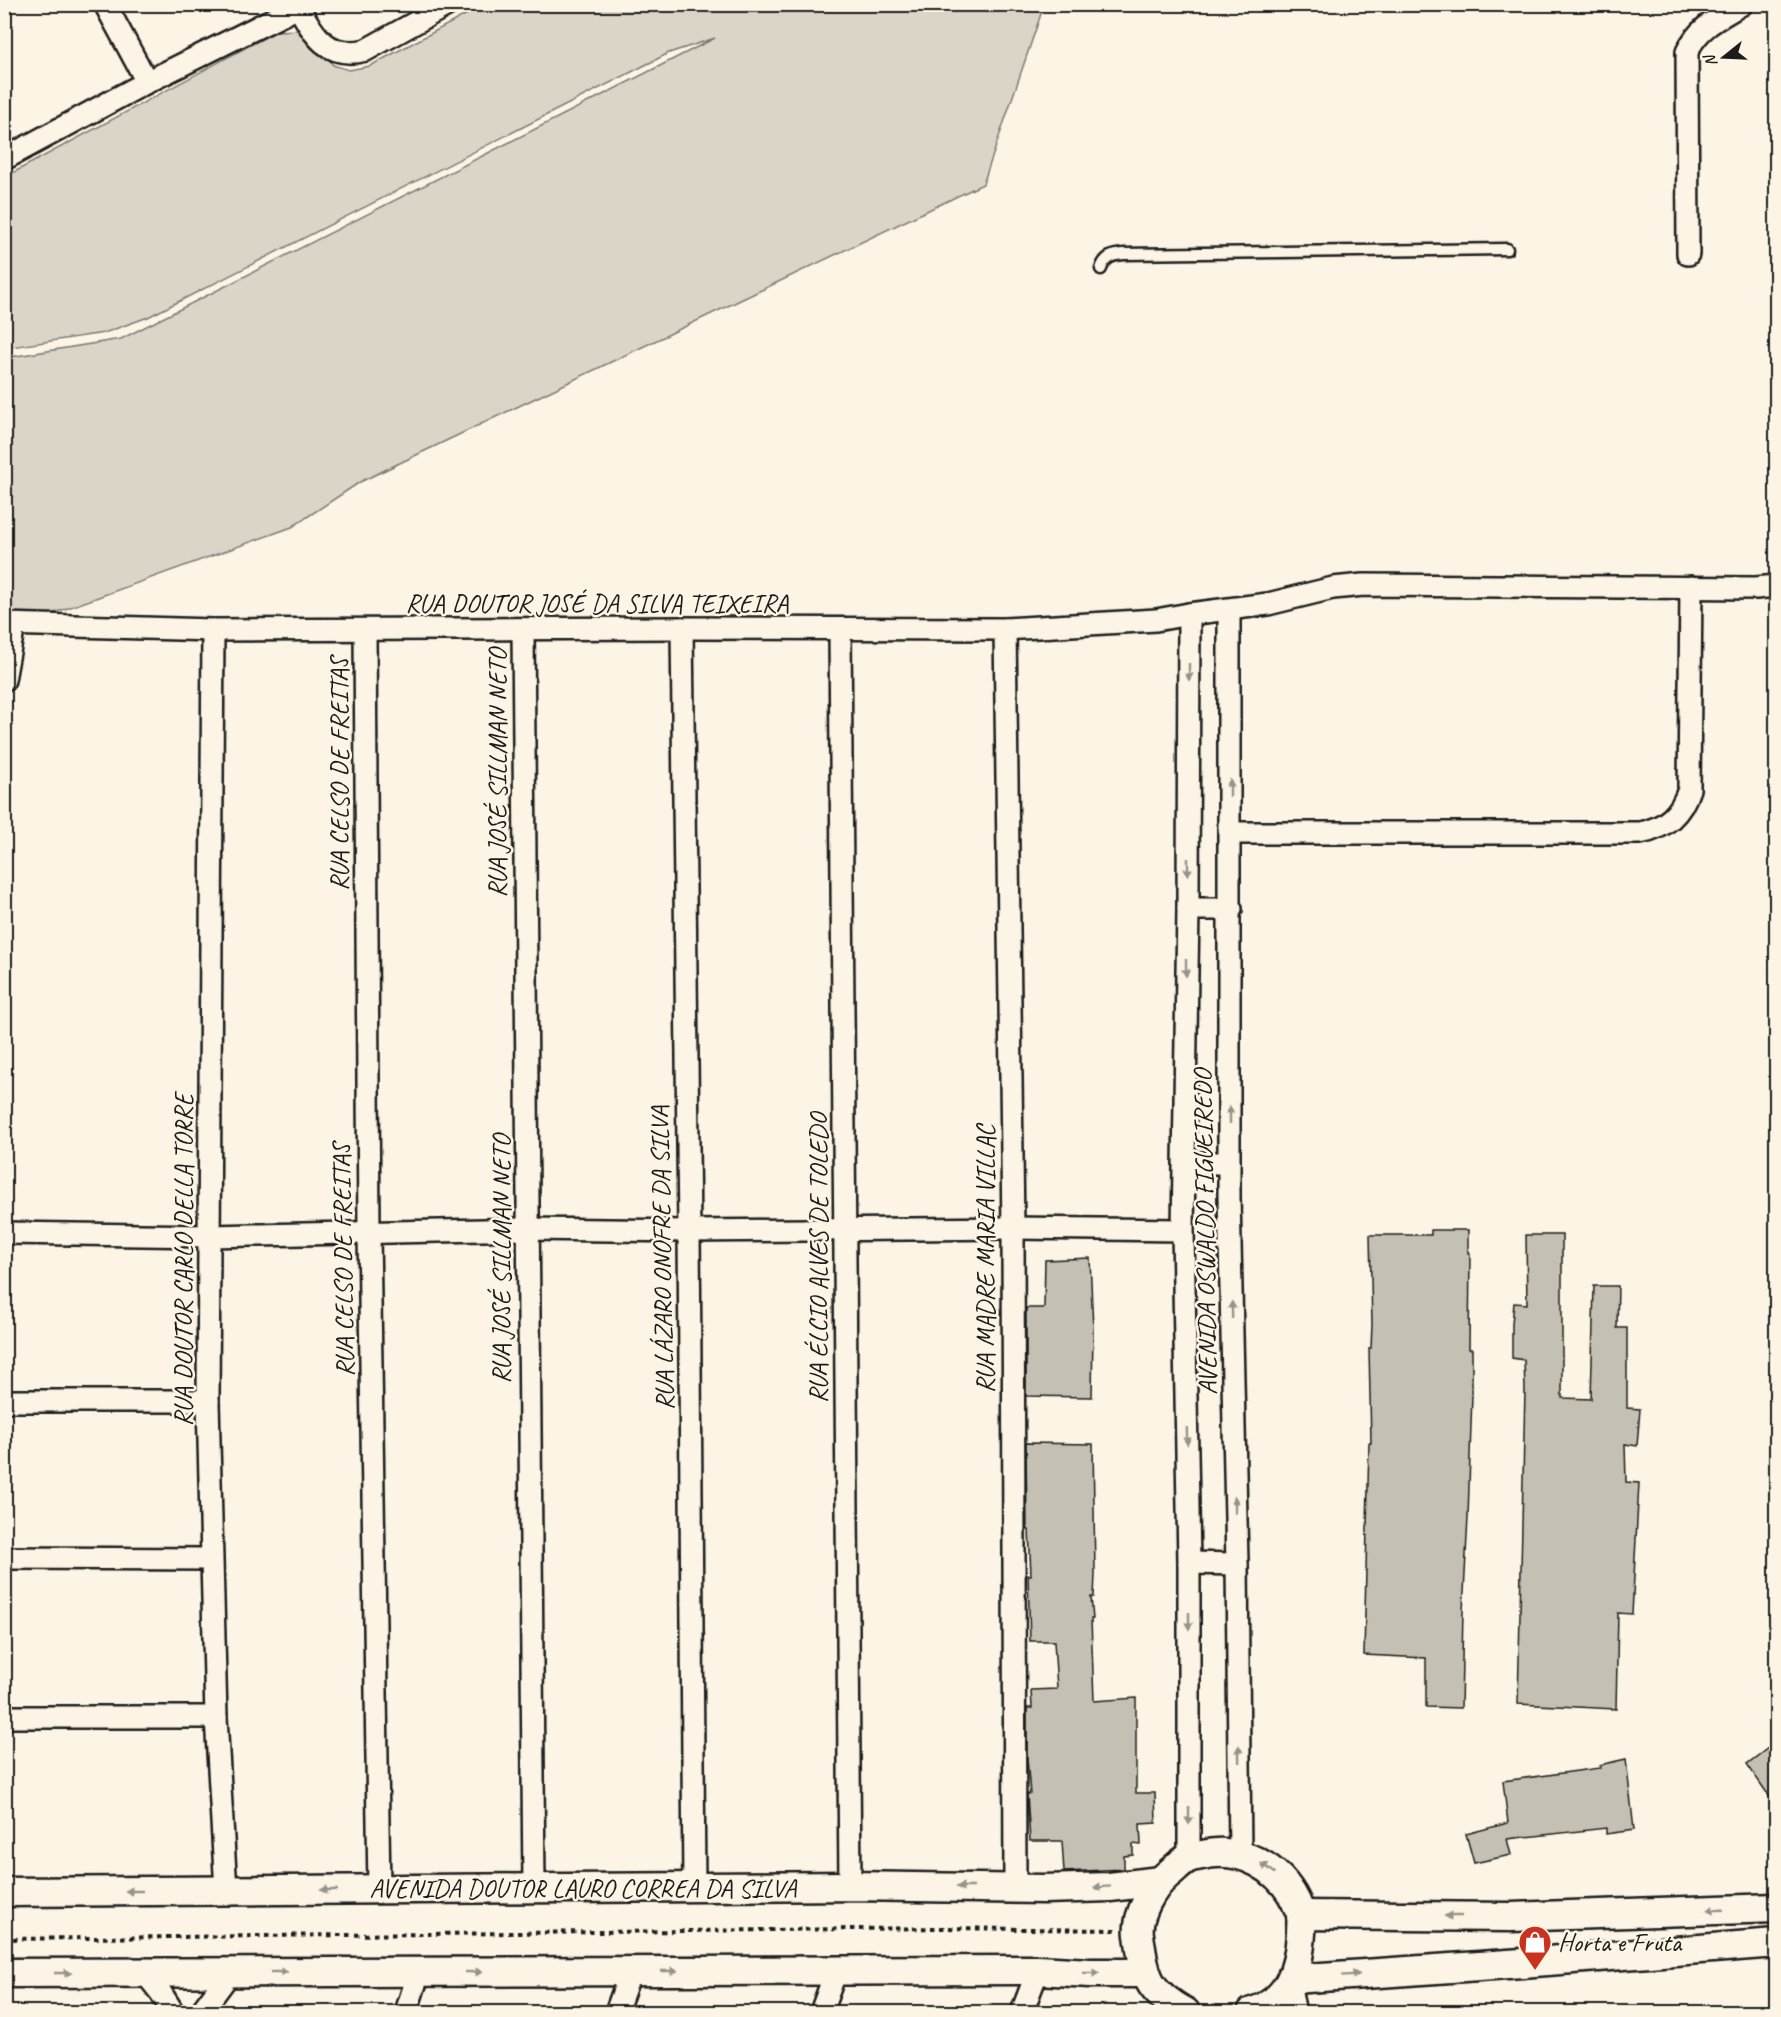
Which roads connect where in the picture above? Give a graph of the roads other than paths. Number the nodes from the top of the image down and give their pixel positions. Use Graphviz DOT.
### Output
graph roads {
  1 [pos="105,4"];
  2 [pos="449,4"];
  3 [pos="1742,4"];
  4 [pos="297,6"];
  5 [pos="147,82"];
  6 [pos="4,159"];
  7 [pos="1506,249"];
  8 [pos="1688,254"];
  9 [pos="1101,269"];
  10 [pos="1776,586"];
  11 [pos="1691,587"];
  12 [pos="1229,610"];
  13 [pos="1189,614"];
  14 [pos="9,625"];
  15 [pos="682,628"];
  16 [pos="523,629"];
  17 [pos="1005,629"];
  18 [pos="213,630"];
  19 [pos="365,630"];
  20 [pos="840,630"];
  21 [pos="4,680"];
  22 [pos="1230,833"];
  23 [pos="1188,909"];
  24 [pos="1231,909"];
  25 [pos="1185,1163"];
  26 [pos="1229,1163"];
  27 [pos="1013,1228"];
  28 [pos="527,1229"];
  29 [pos="845,1230"];
  30 [pos="1183,1230"];
  31 [pos="689,1231"];
  32 [pos="4,1233"];
  33 [pos="369,1233"];
  34 [pos="210,1236"];
  35 [pos="4,1401"];
  36 [pos="208,1401"];
  37 [pos="4,1558"];
  38 [pos="211,1559"];
  39 [pos="1189,1563"];
  40 [pos="1237,1564"];
  41 [pos="4,1717"];
  42 [pos="216,1718"];
  43 [pos="1240,1854"];
  44 [pos="1189,1858"];
  45 [pos="1160,1881"];
  46 [pos="850,1886"];
  47 [pos="694,1887"];
  48 [pos="534,1888"];
  49 [pos="1015,1888"];
  50 [pos="379,1889"];
  51 [pos="226,1891"];
  52 [pos="4,1892"];
  53 [pos="1776,1908"];
  54 [pos="1301,1915"];
  55 [pos="1776,1943"];
  56 [pos="1038,1970"];
  57 [pos="631,1971"];
  58 [pos="836,1971"];
  59 [pos="145,1972"];
  60 [pos="230,1972"];
  61 [pos="419,1972"];
  62 [pos="4,1973"];
  63 [pos="1145,1973"];
  64 [pos="1291,1982"];
  65 [pos="173,2013"];
  66 [pos="201,2013"];
  67 [pos="406,2013"];
  68 [pos="616,2013"];
  69 [pos="821,2013"];
  70 [pos="1022,2013"];
  71 [pos="1185,2013"];
  72 [pos="1252,2013"];
  73 [pos="1295,2013"];
  1 -- 5 [label="street"];
  2 -- 4 [label="street"];
  3 -- 8 [label="street"];
  4 -- 5 [label="street"];
  5 -- 6 [label="street"];
  7 -- 9 [label="lane"];
  10 -- 11 [label="street, RUA DOUTOR JOSÉ DA SILVA TEIXEIRA"];
  11 -- 12 [label="street, RUA DOUTOR JOSÉ DA SILVA TEIXEIRA"];
  11 -- 22 [label="street"];
  12 -- 13 [label="street, RUA DOUTOR JOSÉ DA SILVA TEIXEIRA"];
  22 -- 12 [label="street, AVENIDA OSWALDO FIGUEIREDO, one-way"];
  13 -- 17 [label="street, RUA DOUTOR JOSÉ DA SILVA TEIXEIRA"];
  13 -- 23 [label="street, AVENIDA OSWALDO FIGUEIREDO, one-way"];
  14 -- 18 [label="street, RUA DOUTOR JOSÉ DA SILVA TEIXEIRA"];
  14 -- 21 [label="street"];
  15 -- 16 [label="street, RUA DOUTOR JOSÉ DA SILVA TEIXEIRA"];
  15 -- 20 [label="street, RUA DOUTOR JOSÉ DA SILVA TEIXEIRA"];
  15 -- 31 [label="street, RUA LÁZARO ONOFRE DA SILVA"];
  16 -- 19 [label="street, RUA DOUTOR JOSÉ DA SILVA TEIXEIRA"];
  16 -- 28 [label="street, RUA JOSÉ SILLMAN NETO"];
  17 -- 20 [label="street, RUA DOUTOR JOSÉ DA SILVA TEIXEIRA"];
  17 -- 27 [label="street, RUA MADRE MARIA VILLAC"];
  18 -- 19 [label="street, RUA DOUTOR JOSÉ DA SILVA TEIXEIRA"];
  18 -- 34 [label="street, RUA DOUTOR CARLO DELLA TORRE"];
  19 -- 33 [label="street, RUA CELSO DE FREITAS"];
  20 -- 29 [label="street, RUA ÉLCIO ALVES DE TOLEDO"];
  22 -- 24 [label="street, AVENIDA OSWALDO FIGUEIREDO"];
  23 -- 24 [label="street"];
  23 -- 25 [label="street, AVENIDA OSWALDO FIGUEIREDO, one-way"];
  26 -- 24 [label="street, AVENIDA OSWALDO FIGUEIREDO, one-way"];
  25 -- 26 [label="street"];
  25 -- 30 [label="street, AVENIDA OSWALDO FIGUEIREDO"];
  40 -- 26 [label="street, AVENIDA OSWALDO FIGUEIREDO, one-way"];
  27 -- 29 [label="street"];
  27 -- 30 [label="street"];
  27 -- 49 [label="street, RUA MADRE MARIA VILLAC"];
  28 -- 31 [label="street"];
  28 -- 33 [label="street"];
  28 -- 48 [label="street, RUA JOSÉ SILLMAN NETO"];
  29 -- 31 [label="street"];
  29 -- 46 [label="street, RUA ÉLCIO ALVES DE TOLEDO"];
  30 -- 39 [label="street, AVENIDA OSWALDO FIGUEIREDO, one-way"];
  31 -- 47 [label="street, RUA LÁZARO ONOFRE DA SILVA"];
  32 -- 34 [label="street"];
  33 -- 34 [label="street"];
  33 -- 50 [label="street, RUA CELSO DE FREITAS"];
  34 -- 36 [label="street, RUA DOUTOR CARLO DELLA TORRE"];
  35 -- 36 [label="street"];
  36 -- 38 [label="street, RUA DOUTOR CARLO DELLA TORRE"];
  37 -- 38 [label="street"];
  38 -- 42 [label="street, RUA DOUTOR CARLO DELLA TORRE"];
  39 -- 40 [label="street"];
  39 -- 44 [label="street, AVENIDA OSWALDO FIGUEIREDO, one-way"];
  43 -- 40 [label="street, AVENIDA OSWALDO FIGUEIREDO, one-way"];
  41 -- 42 [label="street"];
  42 -- 51 [label="street, RUA DOUTOR CARLO DELLA TORRE"];
  43 -- 44 [label="main road"];
  54 -- 43 [label="main road, one-way"];
  44 -- 45 [label="main road"];
  45 -- 49 [label="main road, AVENIDA DOUTOR LAURO CORREA DA SILVA, one-way"];
  45 -- 63 [label="main road"];
  46 -- 47 [label="main road, AVENIDA DOUTOR LAURO CORREA DA SILVA"];
  49 -- 46 [label="main road, AVENIDA DOUTOR LAURO CORREA DA SILVA, one-way"];
  47 -- 48 [label="main road, AVENIDA DOUTOR LAURO CORREA DA SILVA"];
  48 -- 50 [label="main road, AVENIDA DOUTOR LAURO CORREA DA SILVA"];
  50 -- 51 [label="main road, AVENIDA DOUTOR LAURO CORREA DA SILVA, one-way"];
  51 -- 52 [label="main road, AVENIDA DOUTOR LAURO CORREA DA SILVA, one-way"];
  53 -- 54 [label="main road, one-way"];
  54 -- 64 [label="main road"];
  64 -- 55 [label="main road, one-way"];
  56 -- 58 [label="main road"];
  56 -- 63 [label="main road, one-way"];
  56 -- 70 [label="street"];
  57 -- 58 [label="main road, one-way"];
  61 -- 57 [label="main road, one-way"];
  57 -- 68 [label="street"];
  58 -- 69 [label="street"];
  59 -- 60 [label="main road"];
  62 -- 59 [label="main road, one-way"];
  59 -- 65 [label="street"];
  60 -- 61 [label="main road, one-way"];
  60 -- 66 [label="street"];
  61 -- 67 [label="street"];
  63 -- 71 [label="main road"];
  64 -- 72 [label="main road"];
  64 -- 73 [label="street"];
}
